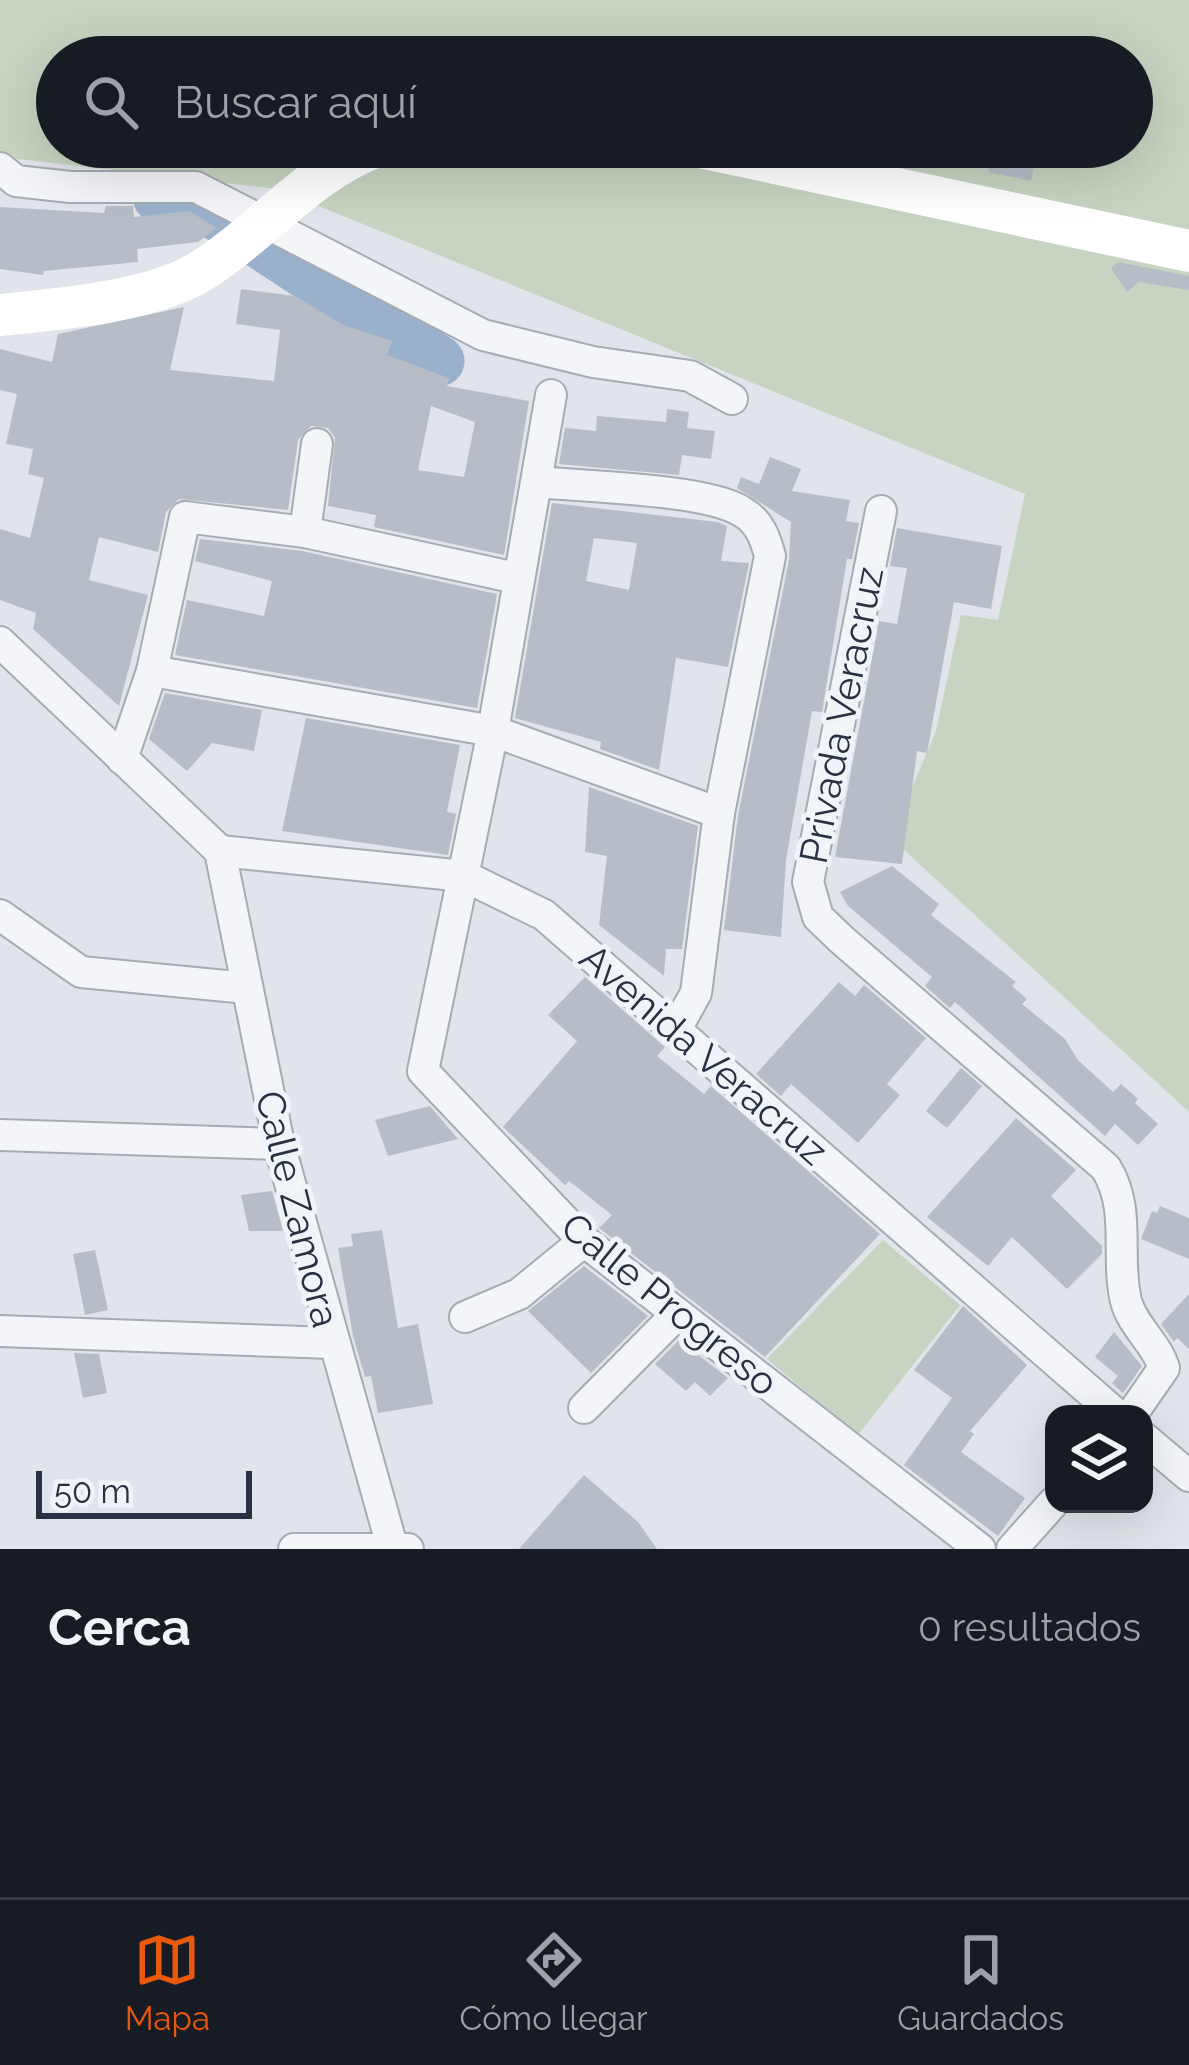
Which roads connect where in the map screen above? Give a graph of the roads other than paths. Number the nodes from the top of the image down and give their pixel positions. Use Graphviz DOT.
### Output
graph roads {
  1 [pos="0,168"];
  2 [pos="330,168"];
  3 [pos="799,168"];
  4 [pos="247,238"];
  5 [pos="1189,251"];
  6 [pos="0,315"];
  7 [pos="551,395"];
  8 [pos="732,399"];
  9 [pos="317,444"];
  10 [pos="538,482"];
  11 [pos="881,512"];
  12 [pos="305,532"];
  13 [pos="516,578"];
  14 [pos="0,642"];
  15 [pos="152,671"];
  16 [pos="493,731"];
  17 [pos="122,759"];
  18 [pos="719,813"];
  19 [pos="220,851"];
  20 [pos="464,876"];
  21 [pos="0,916"];
  22 [pos="247,988"];
  23 [pos="676,1029"];
  24 [pos="0,1135"];
  25 [pos="279,1144"];
  26 [pos="584,1241"];
  27 [pos="676,1314"];
  28 [pos="465,1317"];
  29 [pos="0,1330"];
  30 [pos="331,1343"];
  31 [pos="1107,1405"];
  32 [pos="1138,1405"];
  33 [pos="584,1408"];
  34 [pos="1153,1446"];
  35 [pos="1189,1476"];
  36 [pos="1045,1512"];
  37 [pos="400,1547"];
  38 [pos="294,1549"];
  39 [pos="980,1549"];
  40 [pos="1012,1549"];
  1 -- 4 [label="street"];
  2 -- 4 [label="main road"];
  3 -- 5 [label="main road"];
  4 -- 6 [label="main road"];
  4 -- 8 [label="street"];
  7 -- 10 [label="street"];
  9 -- 12 [label="street"];
  10 -- 13 [label="street"];
  10 -- 18 [label="street"];
  11 -- 32 [label="street, Privada Veracruz"];
  12 -- 13 [label="street"];
  12 -- 15 [label="street"];
  13 -- 16 [label="street"];
  14 -- 17 [label="street"];
  15 -- 16 [label="street"];
  15 -- 17 [label="street"];
  16 -- 18 [label="street"];
  16 -- 20 [label="street"];
  17 -- 19 [label="street"];
  18 -- 23 [label="street"];
  19 -- 20 [label="street, Avenida Veracruz"];
  19 -- 22 [label="street, Calle Zamora"];
  20 -- 23 [label="street, Avenida Veracruz"];
  20 -- 26 [label="street, Calle Progreso"];
  21 -- 22 [label="street"];
  22 -- 25 [label="street, Calle Zamora"];
  23 -- 31 [label="street, Avenida Veracruz"];
  24 -- 25 [label="street"];
  25 -- 30 [label="street, Calle Zamora"];
  26 -- 27 [label="street, Calle Progreso"];
  26 -- 28 [label="street"];
  27 -- 33 [label="street"];
  27 -- 39 [label="street, Calle Progreso"];
  29 -- 30 [label="street"];
  30 -- 37 [label="street, Calle Zamora"];
  34 -- 35 [label="street"];
  36 -- 40 [label="street"];
  37 -- 38 [label="street"];
}
